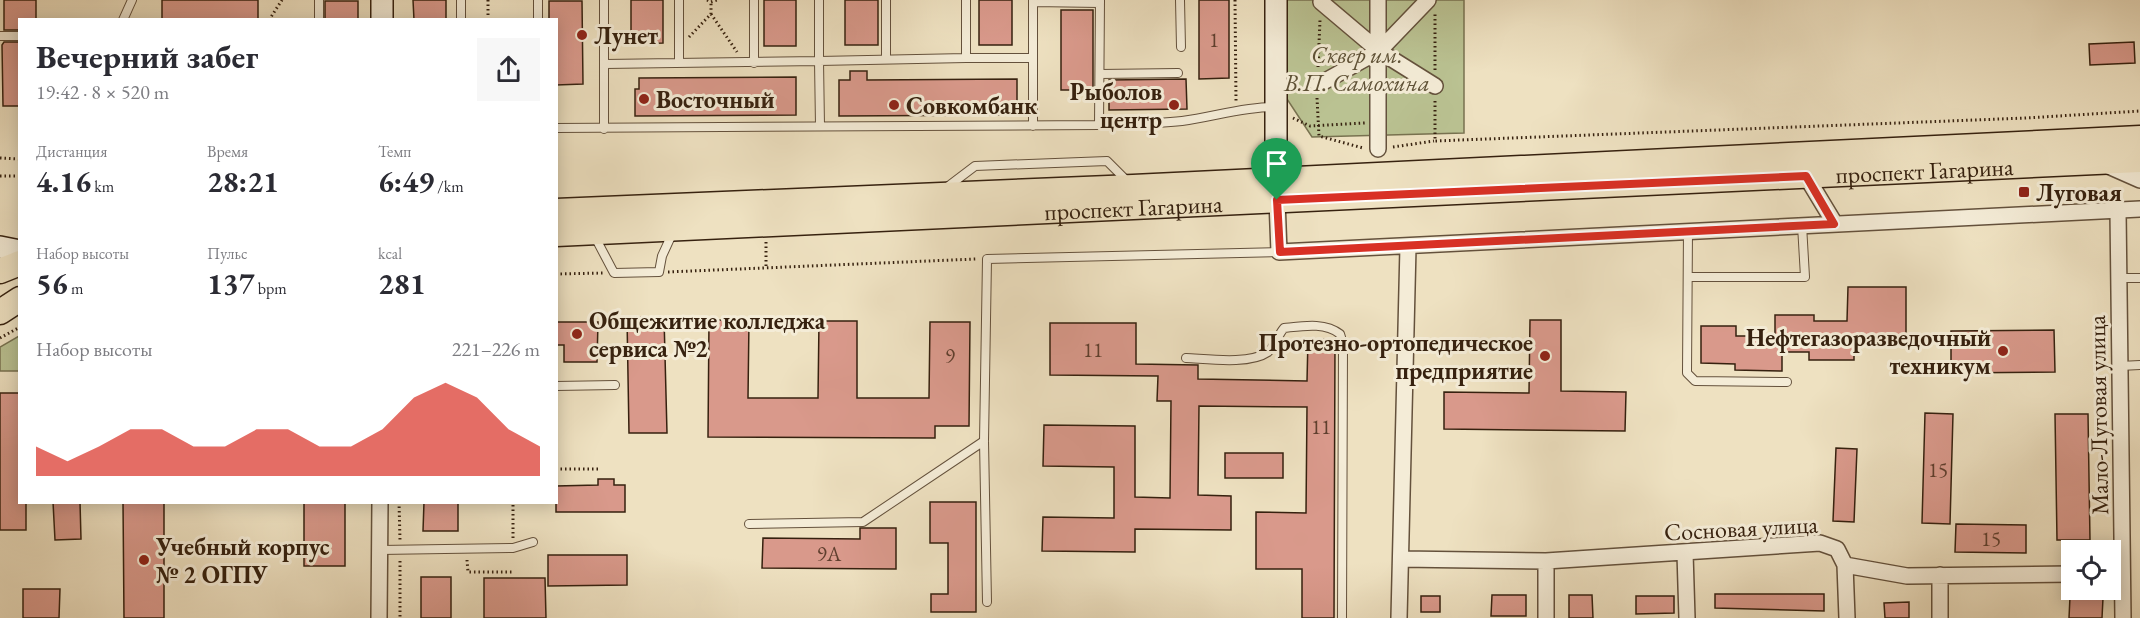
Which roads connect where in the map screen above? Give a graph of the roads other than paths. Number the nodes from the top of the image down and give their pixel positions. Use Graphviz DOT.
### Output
graph roads {
  1 [pos="132,0"];
  2 [pos="319,0"];
  3 [pos="382,0"];
  4 [pos="461,0"];
  5 [pos="538,0"];
  6 [pos="604,0"];
  7 [pos="679,0"];
  8 [pos="754,0"];
  9 [pos="819,0"];
  10 [pos="886,0"];
  11 [pos="966,0"];
  12 [pos="1180,0"];
  13 [pos="1276,0"];
  14 [pos="1378,0"];
  15 [pos="1033,1"];
  16 [pos="1100,1"];
  17 [pos="1321,2"];
  18 [pos="1432,5"];
  19 [pos="124,18"];
  20 [pos="319,18"];
  21 [pos="382,18"];
  22 [pos="461,18"];
  23 [pos="538,18"];
  24 [pos="0,36"];
  25 [pos="18,36"];
  26 [pos="1181,47"];
  27 [pos="1379,51"];
  28 [pos="1033,57"];
  29 [pos="966,58"];
  30 [pos="886,59"];
  31 [pos="819,61"];
  32 [pos="679,63"];
  33 [pos="754,63"];
  34 [pos="605,64"];
  35 [pos="1100,74"];
  36 [pos="1178,74"];
  37 [pos="1318,85"];
  38 [pos="1435,86"];
  39 [pos="1277,107"];
  40 [pos="1099,125"];
  41 [pos="820,126"];
  42 [pos="1033,126"];
  43 [pos="558,128"];
  44 [pos="604,129"];
  45 [pos="2140,138"];
  46 [pos="1378,149"];
  47 [pos="2140,160"];
  48 [pos="2100,162"];
  49 [pos="1806,176"];
  50 [pos="2140,180"];
  51 [pos="1277,190"];
  52 [pos="2140,209"];
  53 [pos="2118,210"];
  54 [pos="558,211"];
  55 [pos="1834,224"];
  56 [pos="1802,225"];
  57 [pos="675,228"];
  58 [pos="1688,231"];
  59 [pos="593,232"];
  60 [pos="558,234"];
  61 [pos="0,247"];
  62 [pos="1408,247"];
  63 [pos="18,251"];
  64 [pos="1280,252"];
  65 [pos="18,263"];
  66 [pos="0,271"];
  67 [pos="1688,277"];
  68 [pos="2119,278"];
  69 [pos="2140,278"];
  70 [pos="18,300"];
  71 [pos="0,312"];
  72 [pos="1186,358"];
  73 [pos="2140,365"];
  74 [pos="2120,366"];
  75 [pos="1787,382"];
  76 [pos="615,385"];
  77 [pos="558,386"];
  78 [pos="984,441"];
  79 [pos="380,504"];
  80 [pos="749,524"];
  81 [pos="2117,540"];
  82 [pos="533,542"];
  83 [pos="380,550"];
  84 [pos="1685,554"];
  85 [pos="1401,559"];
  86 [pos="1546,561"];
  87 [pos="1845,565"];
  88 [pos="2061,574"];
  89 [pos="1940,575"];
  90 [pos="2121,600"];
  91 [pos="987,602"];
  92 [pos="379,618"];
  93 [pos="1342,618"];
  94 [pos="1399,618"];
  95 [pos="1546,618"];
  96 [pos="1687,618"];
  97 [pos="1847,618"];
  98 [pos="1940,618"];
  99 [pos="2123,618"];
  1 -- 19 [label="lane"];
  2 -- 20 [label="lane"];
  3 -- 21 [label="main road"];
  4 -- 22 [label="lane"];
  5 -- 23 [label="lane"];
  6 -- 34 [label="lane"];
  7 -- 32 [label="lane"];
  8 -- 33 [label="lane"];
  9 -- 31 [label="lane"];
  10 -- 30 [label="lane"];
  11 -- 29 [label="lane"];
  12 -- 26 [label="lane"];
  13 -- 39 [label="main road"];
  14 -- 27 [label="street"];
  15 -- 16 [label="lane"];
  15 -- 28 [label="lane"];
  16 -- 35 [label="lane"];
  17 -- 27 [label="street"];
  18 -- 27 [label="street"];
  24 -- 25 [label="lane"];
  27 -- 37 [label="street"];
  27 -- 38 [label="street"];
  27 -- 46 [label="street"];
  28 -- 29 [label="lane"];
  28 -- 42 [label="lane"];
  29 -- 30 [label="lane"];
  30 -- 31 [label="lane"];
  31 -- 33 [label="lane"];
  31 -- 41 [label="lane"];
  32 -- 33 [label="lane"];
  32 -- 34 [label="lane"];
  34 -- 44 [label="lane"];
  35 -- 36 [label="lane"];
  35 -- 40 [label="lane"];
  39 -- 40 [label="lane"];
  39 -- 51 [label="main road"];
  40 -- 42 [label="lane"];
  41 -- 42 [label="lane"];
  41 -- 44 [label="lane"];
  43 -- 44 [label="lane"];
  45 -- 51 [label="main road, проспект Гагарина"];
  47 -- 48 [label="main road, проспект Гагарина"];
  48 -- 49 [label="main road, проспект Гагарина"];
  48 -- 50 [label="street"];
  49 -- 51 [label="main road, проспект Гагарина"];
  49 -- 55 [label="street"];
  51 -- 54 [label="main road, проспект Гагарина"];
  51 -- 57 [label="main road, проспект Гагарина"];
  51 -- 64 [label="street"];
  52 -- 53 [label="street"];
  53 -- 55 [label="street"];
  53 -- 68 [label="street, Мало-Луговая улица"];
  55 -- 56 [label="street"];
  56 -- 58 [label="street"];
  56 -- 67 [label="lane"];
  57 -- 59 [label="main road, проспект Гагарина"];
  57 -- 59 [label="lane"];
  58 -- 62 [label="street"];
  58 -- 67 [label="lane"];
  59 -- 60 [label="main road, проспект Гагарина"];
  61 -- 63 [label="main road"];
  62 -- 64 [label="street"];
  62 -- 85 [label="street"];
  64 -- 78 [label="lane"];
  65 -- 66 [label="main road"];
  67 -- 75 [label="lane"];
  68 -- 69 [label="lane"];
  68 -- 74 [label="street, Мало-Луговая улица"];
  70 -- 71 [label="main road"];
  72 -- 93 [label="lane"];
  73 -- 74 [label="lane"];
  74 -- 81 [label="street, Мало-Луговая улица"];
  76 -- 77 [label="lane"];
  78 -- 80 [label="lane"];
  78 -- 91 [label="lane"];
  79 -- 83 [label="street"];
  82 -- 83 [label="lane"];
  83 -- 92 [label="street"];
  84 -- 86 [label="street, Сосновая улица"];
  84 -- 87 [label="street, Сосновая улица"];
  84 -- 96 [label="street"];
  85 -- 86 [label="street, Сосновая улица"];
  85 -- 94 [label="street"];
  86 -- 95 [label="street"];
  87 -- 89 [label="street"];
  87 -- 97 [label="street"];
  88 -- 89 [label="street"];
  89 -- 98 [label="street"];
  90 -- 99 [label="street, Мало-Луговая улица"];
}
